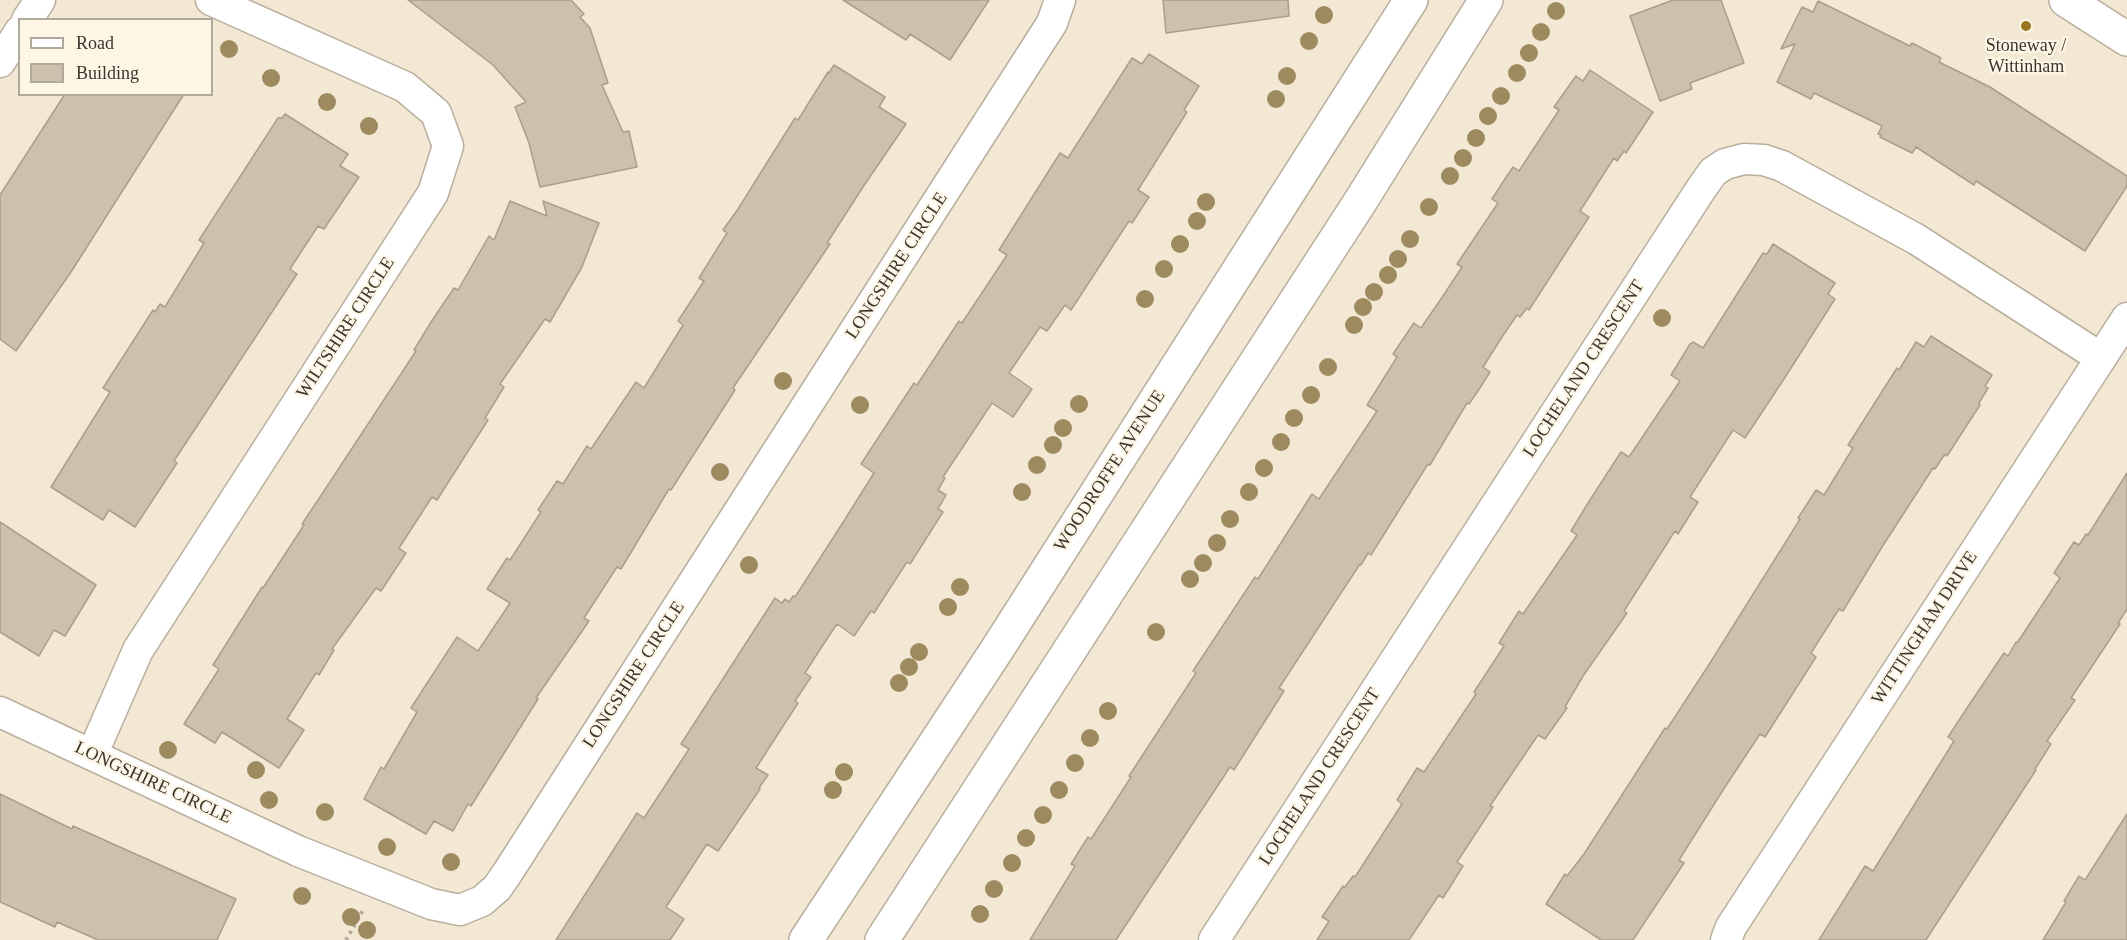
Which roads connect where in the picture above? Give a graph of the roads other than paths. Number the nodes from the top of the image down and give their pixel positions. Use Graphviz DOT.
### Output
graph roads {
  1 [pos="40,0"];
  2 [pos="211,0"];
  3 [pos="1060,0"];
  4 [pos="1411,0"];
  5 [pos="1486,0"];
  6 [pos="2066,0"];
  7 [pos="28,18"];
  8 [pos="18,34"];
  9 [pos="2127,39"];
  10 [pos="0,62"];
  11 [pos="2127,318"];
  12 [pos="2101,358"];
  13 [pos="0,712"];
  14 [pos="92,755"];
  15 [pos="806,940"];
  16 [pos="882,940"];
  17 [pos="1214,940"];
  18 [pos="1726,940"];
  1 -- 7 [label="street"];
  2 -- 14 [label="street, WILTSHIRE CIRCLE"];
  3 -- 14 [label="street, LONGSHIRE CIRCLE"];
  4 -- 15 [label="main road, WOODROFFE AVENUE"];
  5 -- 16 [label="main road"];
  6 -- 9 [label="main road"];
  8 -- 10 [label="street"];
  11 -- 12 [label="street, WITTINGHAM DRIVE"];
  12 -- 17 [label="street, LOCHELAND CRESCENT"];
  12 -- 18 [label="street, WITTINGHAM DRIVE"];
  13 -- 14 [label="street, LONGSHIRE CIRCLE"];
}
